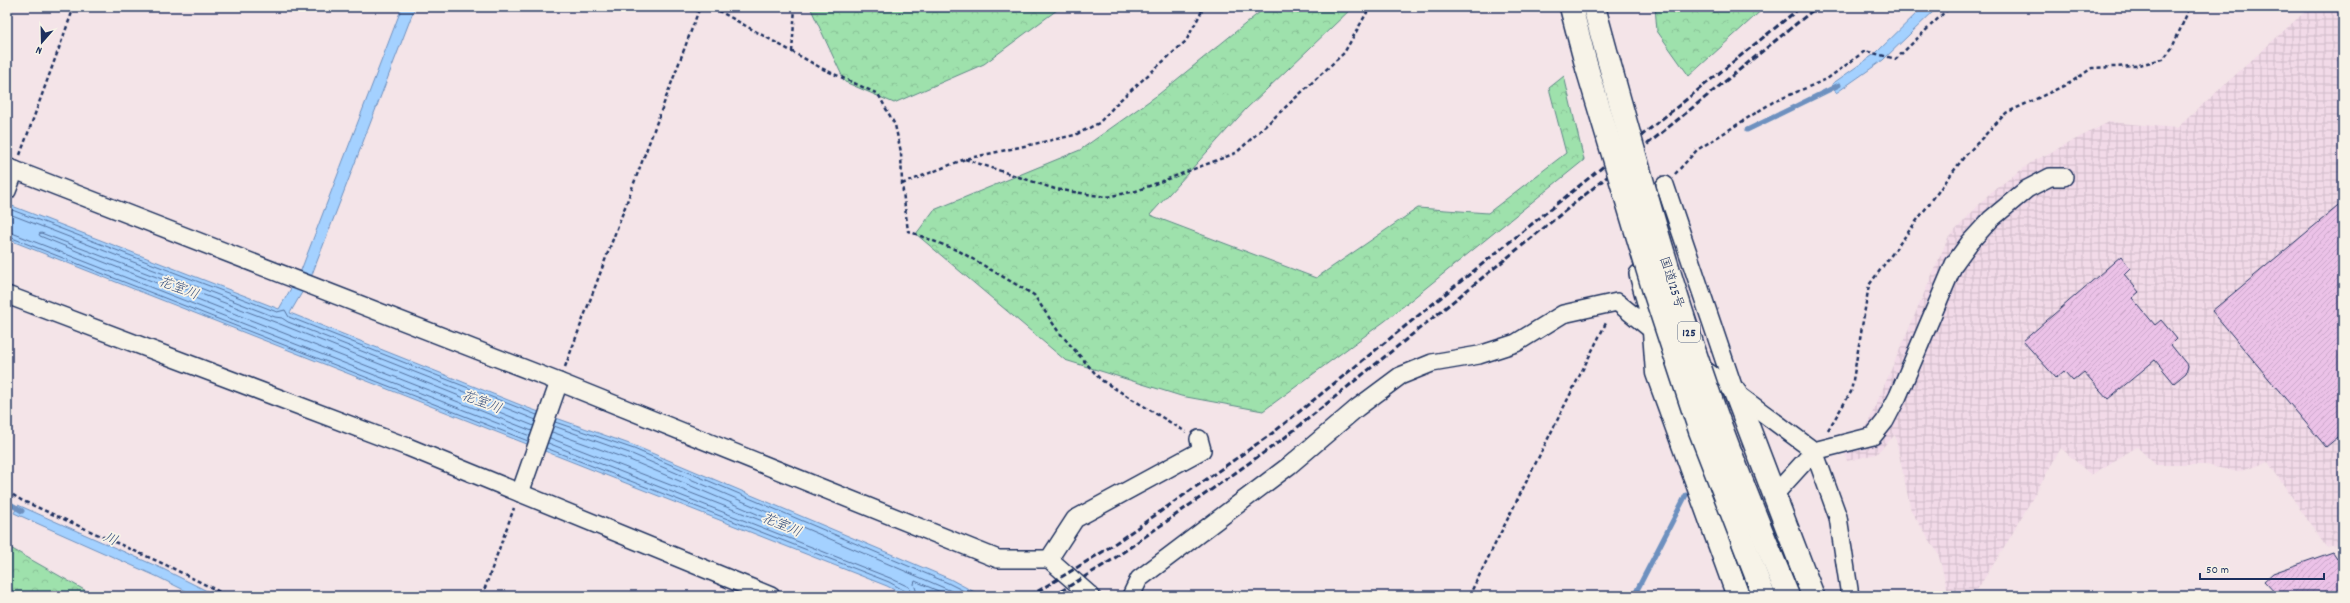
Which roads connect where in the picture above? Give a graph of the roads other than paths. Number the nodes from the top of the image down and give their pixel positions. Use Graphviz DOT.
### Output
graph roads {
  1 [pos="1571,7"];
  2 [pos="1594,7"];
  3 [pos="11,168"];
  4 [pos="2064,176"];
  5 [pos="1665,185"];
  6 [pos="7,191"];
  7 [pos="1633,256"];
  8 [pos="7,295"];
  9 [pos="1654,332"];
  10 [pos="559,382"];
  11 [pos="1735,392"];
  12 [pos="1199,439"];
  13 [pos="1814,451"];
  14 [pos="520,493"];
  15 [pos="1774,494"];
  16 [pos="1050,559"];
  17 [pos="771,596"];
  18 [pos="1091,596"];
  19 [pos="1131,596"];
  20 [pos="1738,596"];
  21 [pos="1764,596"];
  22 [pos="1788,596"];
  23 [pos="1813,596"];
  24 [pos="1850,596"];
  1 -- 21 [label="highway, 国道125号 / 125, bridge"];
  2 -- 22 [label="highway, 国道125号 / 125, bridge"];
  3 -- 6 [label="street"];
  3 -- 10 [label="street"];
  4 -- 13 [label="street"];
  5 -- 11 [label="street"];
  7 -- 9 [label="street"];
  8 -- 14 [label="street"];
  9 -- 11 [label="street"];
  9 -- 19 [label="street"];
  9 -- 20 [label="highway"];
  10 -- 14 [label="street"];
  10 -- 16 [label="street"];
  11 -- 13 [label="street"];
  11 -- 15 [label="highway"];
  12 -- 16 [label="street"];
  13 -- 15 [label="street"];
  13 -- 24 [label="street"];
  14 -- 17 [label="street"];
  15 -- 23 [label="highway"];
  16 -- 18 [label="street"];
}
